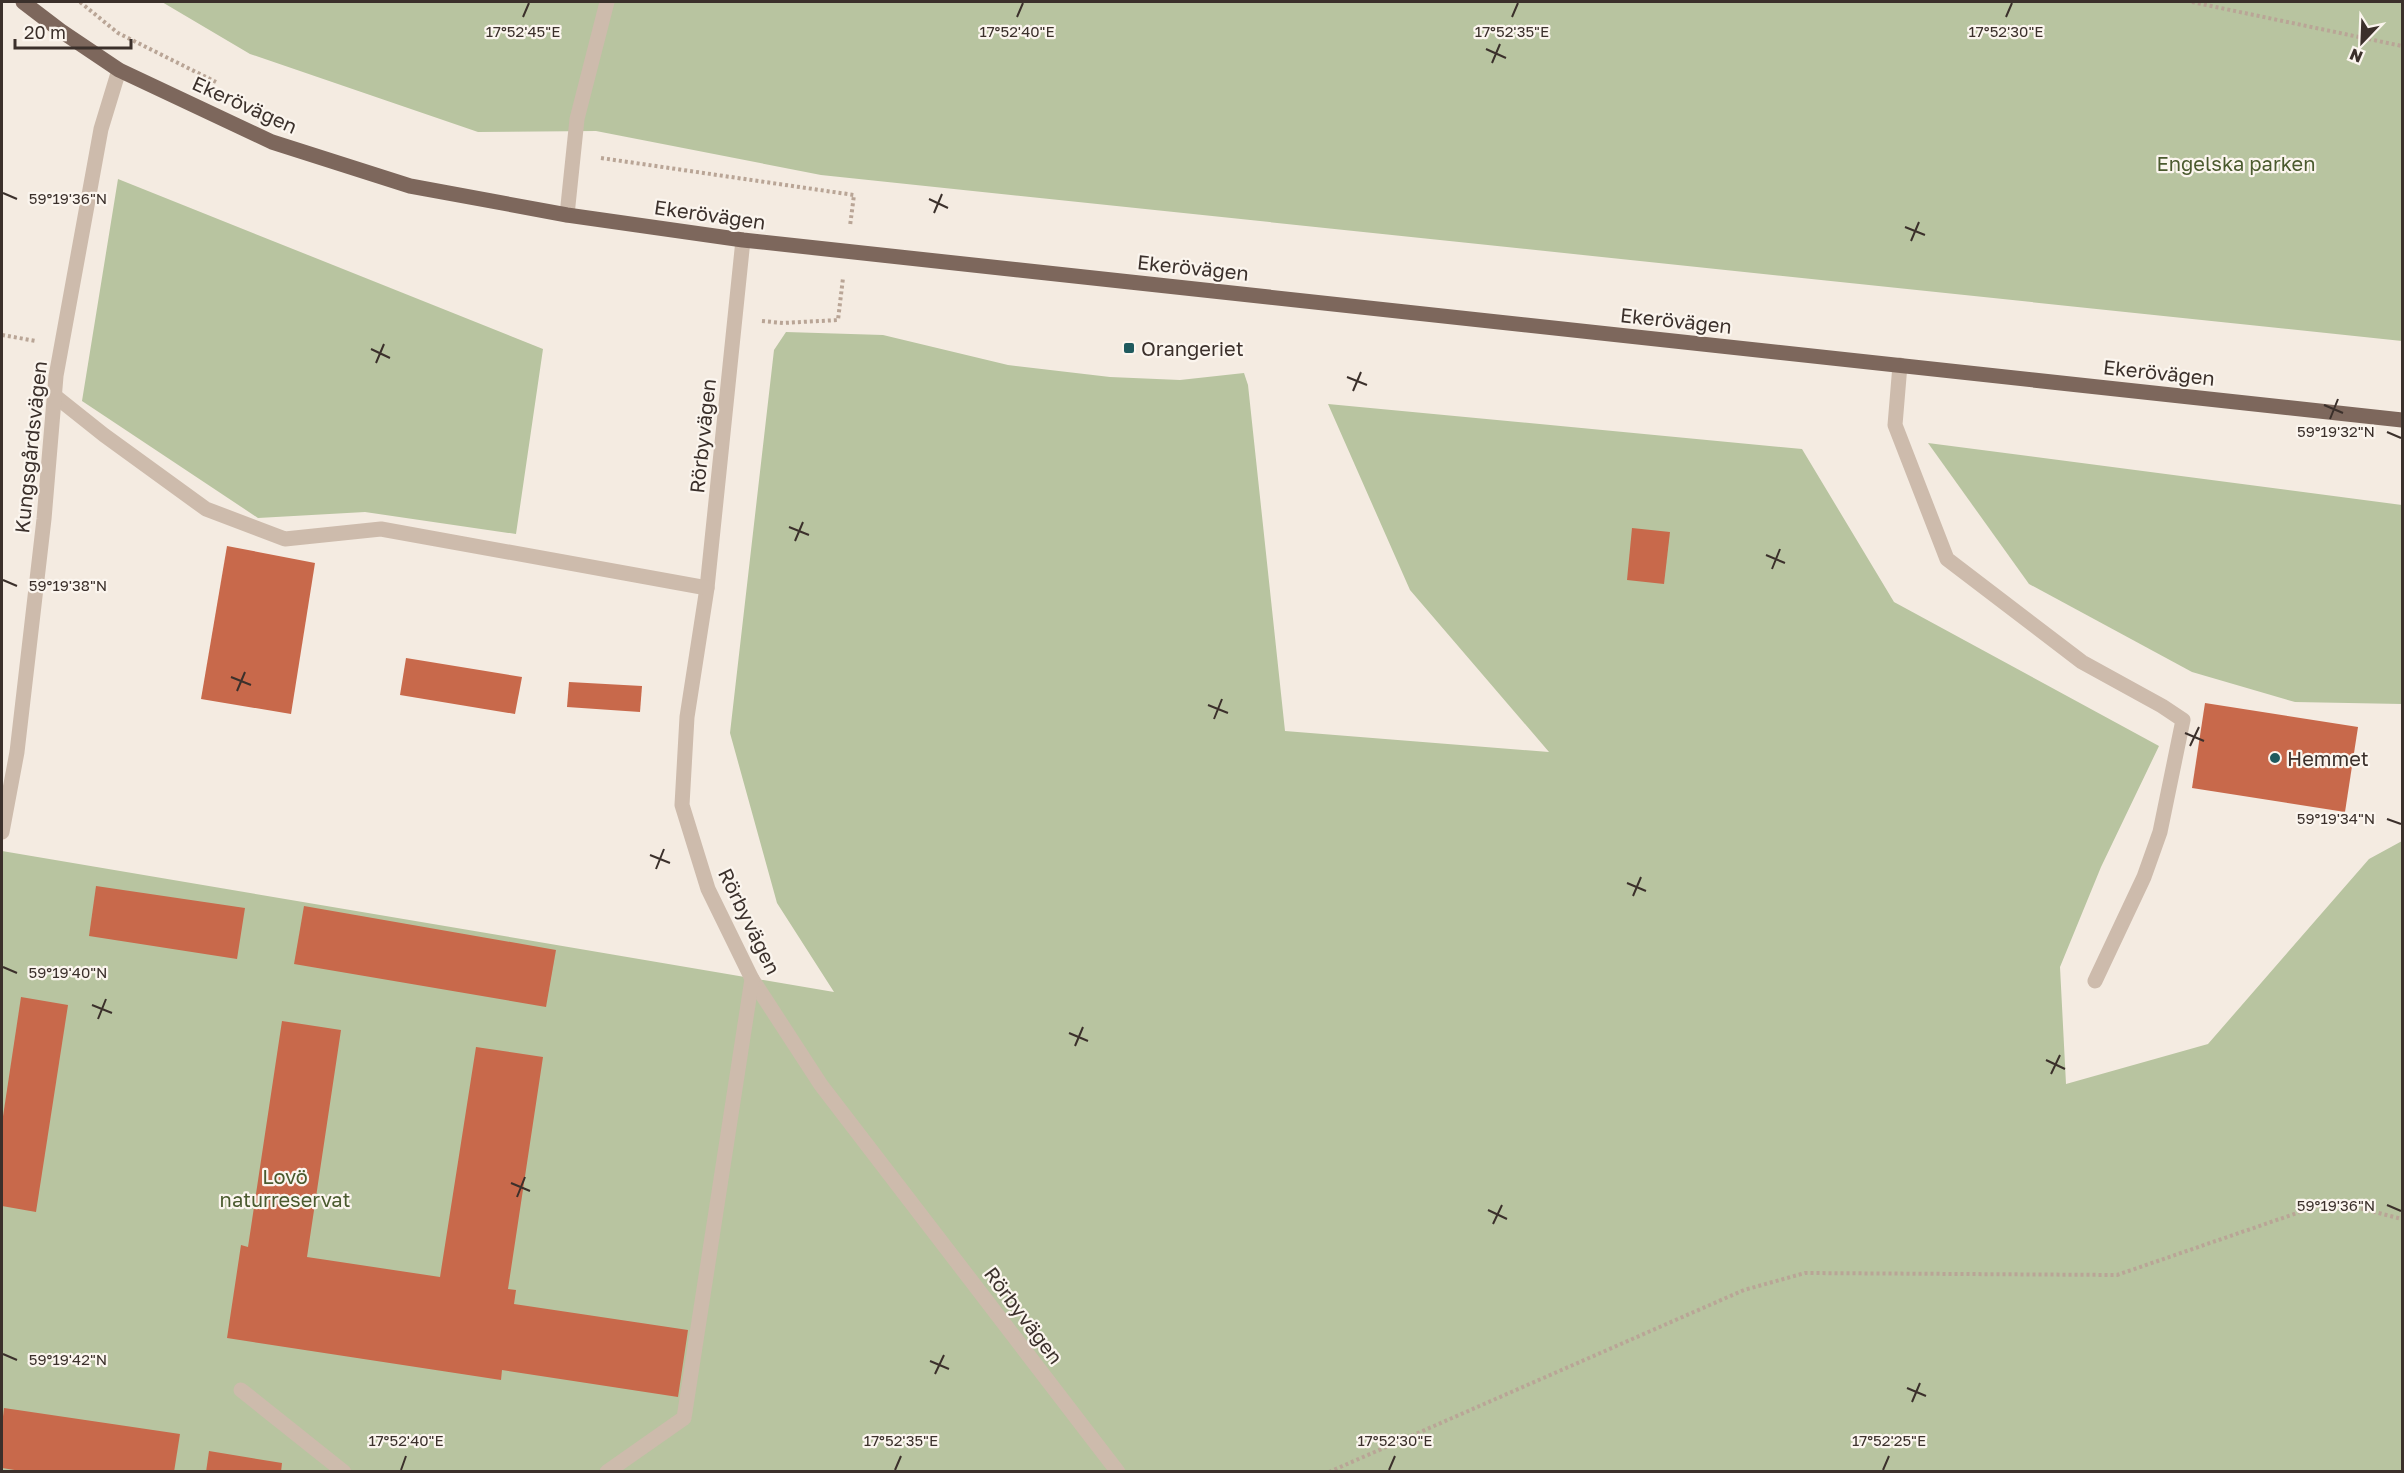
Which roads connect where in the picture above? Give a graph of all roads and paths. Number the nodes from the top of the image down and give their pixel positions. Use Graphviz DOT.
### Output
graph roads {
  1 [pos="23,2"];
  2 [pos="80,2"];
  3 [pos="607,2"];
  4 [pos="2192,2"];
  5 [pos="2403,46"];
  6 [pos="119,70"];
  7 [pos="223,85"];
  8 [pos="574,154"];
  9 [pos="854,195"];
  10 [pos="567,215"];
  11 [pos="742,240"];
  12 [pos="736,319"];
  13 [pos="838,320"];
  14 [pos="1900,365"];
  15 [pos="55,396"];
  16 [pos="2403,420"];
  17 [pos="707,588"];
  18 [pos="2,832"];
  19 [pos="752,979"];
  20 [pos="2095,981"];
  21 [pos="2403,1220"];
  22 [pos="241,1390"];
  23 [pos="344,1472"];
  24 [pos="607,1472"];
  25 [pos="1118,1472"];
  26 [pos="1329,1472"];
  1 -- 6 [label="main road, Ekerövägen"];
  2 -- 7 [label="path"];
  3 -- 8 [label="street"];
  4 -- 5 [label="path"];
  6 -- 10 [label="main road, Ekerövägen"];
  6 -- 15 [label="street, Kungsgårdsvägen"];
  8 -- 9 [label="path"];
  8 -- 10 [label="street"];
  10 -- 11 [label="main road, Ekerövägen"];
  11 -- 12 [label="street, Rörbyvägen"];
  11 -- 14 [label="main road, Ekerövägen"];
  12 -- 13 [label="path"];
  12 -- 17 [label="street, Rörbyvägen"];
  14 -- 16 [label="main road, Ekerövägen"];
  14 -- 20 [label="street"];
  15 -- 17 [label="street"];
  15 -- 18 [label="street, Kungsgårdsvägen"];
  17 -- 19 [label="street, Rörbyvägen"];
  19 -- 24 [label="street"];
  19 -- 25 [label="street, Rörbyvägen"];
  21 -- 26 [label="path"];
  22 -- 23 [label="street"];
}
